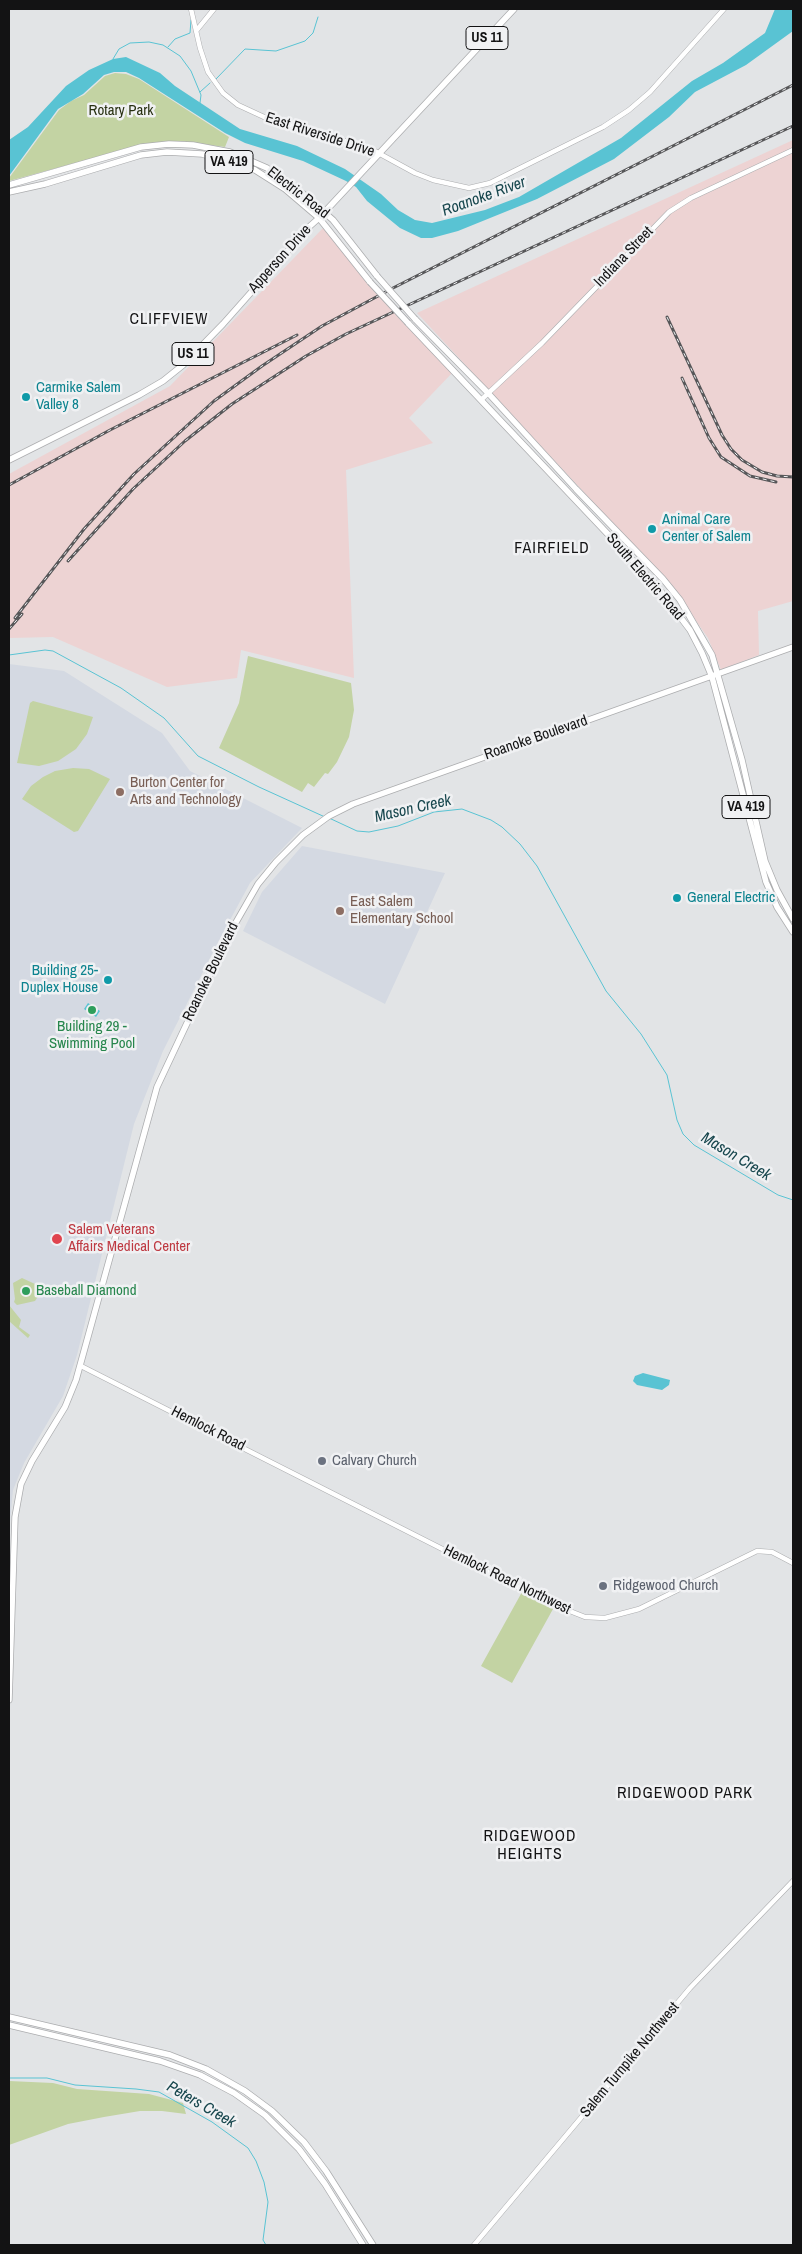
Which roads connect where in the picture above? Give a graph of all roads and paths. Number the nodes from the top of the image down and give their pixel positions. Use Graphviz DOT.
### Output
graph roads {
  1 [pos="191,9"];
  2 [pos="214,9"];
  3 [pos="514,9"];
  4 [pos="724,9"];
  5 [pos="196,31"];
  6 [pos="793,150"];
  7 [pos="379,154"];
  8 [pos="9,184"];
  9 [pos="22,185"];
  10 [pos="9,192"];
  11 [pos="324,212"];
  12 [pos="319,218"];
  13 [pos="488,393"];
  14 [pos="481,400"];
  15 [pos="9,460"];
  16 [pos="793,647"];
  17 [pos="719,674"];
  18 [pos="712,677"];
  19 [pos="793,919"];
  20 [pos="793,932"];
  21 [pos="81,1366"];
  22 [pos="334,1494"];
  23 [pos="793,1563"];
  24 [pos="9,1700"];
  25 [pos="793,1881"];
  26 [pos="9,2017"];
  27 [pos="9,2025"];
  28 [pos="363,2245"];
  29 [pos="373,2245"];
  30 [pos="474,2245"];
  1 -- 5 [label="street, East Riverside Drive"];
  2 -- 5 [label="street"];
  3 -- 7 [label="main road, Apperson Drive / US 11"];
  4 -- 7 [label="street, East Riverside Drive"];
  5 -- 7 [label="street, East Riverside Drive"];
  6 -- 13 [label="street, Indiana Street"];
  7 -- 11 [label="main road, Apperson Drive / US 11"];
  8 -- 9 [label="main road, Electric Road / VA 419"];
  9 -- 10 [label="main road, Electric Road / VA 419"];
  9 -- 11 [label="main road, Electric Road / VA 419"];
  9 -- 12 [label="main road, Electric Road / VA 419"];
  11 -- 12 [label="main road, Apperson Drive / US 11"];
  11 -- 13 [label="main road, Electric Road / VA 419, bridge"];
  12 -- 14 [label="main road, Electric Road / VA 419, bridge"];
  12 -- 15 [label="main road, Apperson Drive / US 11"];
  13 -- 14 [label="street, Indiana Street"];
  13 -- 17 [label="main road, South Electric Road / VA 419"];
  14 -- 18 [label="main road, South Electric Road / VA 419"];
  16 -- 17 [label="main road, Roanoke Boulevard"];
  17 -- 18 [label="main road, Roanoke Boulevard"];
  17 -- 19 [label="main road, South Electric Road / VA 419"];
  18 -- 20 [label="main road, South Electric Road / VA 419"];
  18 -- 21 [label="main road, Roanoke Boulevard"];
  21 -- 22 [label="street, Hemlock Road"];
  21 -- 24 [label="main road, Roanoke Boulevard"];
  22 -- 23 [label="street, Hemlock Road Northwest"];
  25 -- 30 [label="street, Salem Turnpike Northwest"];
  26 -- 29 [label="main road"];
  27 -- 28 [label="main road"];
}
